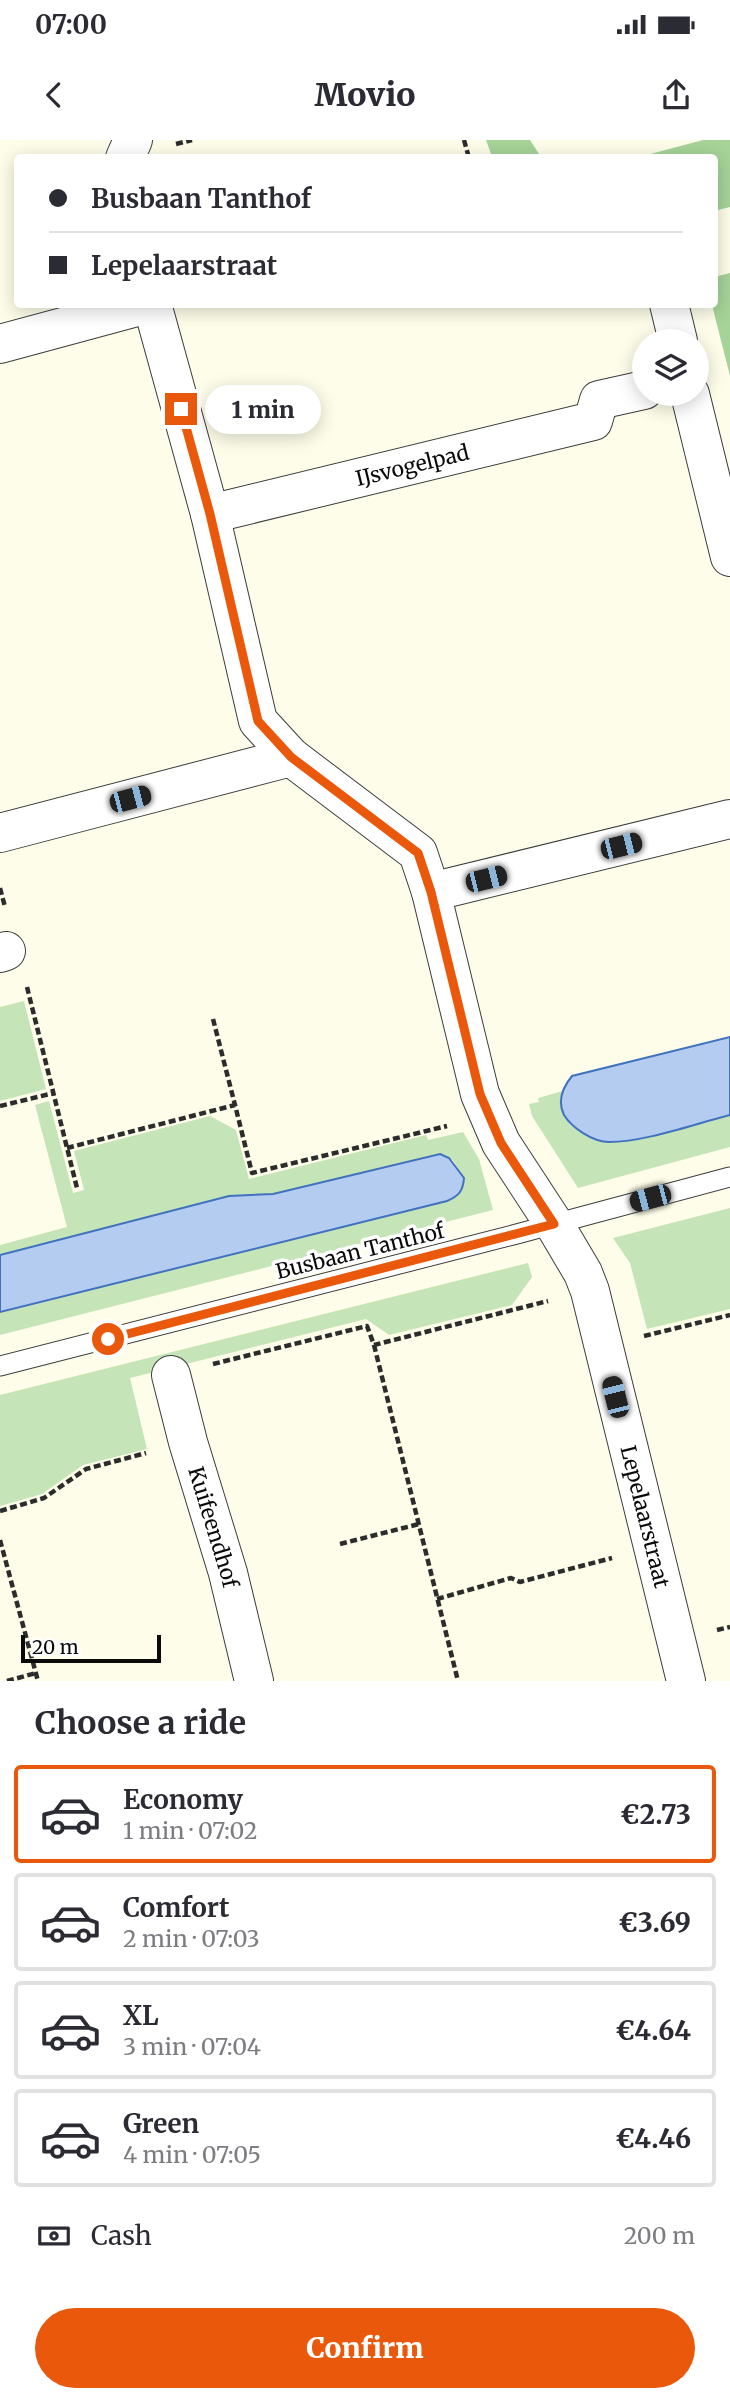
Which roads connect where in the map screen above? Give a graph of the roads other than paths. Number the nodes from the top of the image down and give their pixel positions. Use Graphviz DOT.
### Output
graph roads {
  1 [pos="135,308"];
  2 [pos="151,308"];
  3 [pos="670,308"];
  4 [pos="675,329"];
  5 [pos="0,344"];
  6 [pos="632,393"];
  7 [pos="693,406"];
  8 [pos="210,514"];
  9 [pos="730,558"];
  10 [pos="291,757"];
  11 [pos="730,819"];
  12 [pos="0,834"];
  13 [pos="431,892"];
  14 [pos="730,1177"];
  15 [pos="554,1224"];
  16 [pos="0,1366"];
  17 [pos="171,1375"];
  18 [pos="254,1681"];
  19 [pos="686,1681"];
  1 -- 5 [label="street"];
  2 -- 8 [label="street, Lepelaarstraat"];
  3 -- 4 [label="street"];
  6 -- 8 [label="street, IJsvogelpad"];
  7 -- 9 [label="street"];
  8 -- 10 [label="street, Lepelaarstraat"];
  10 -- 12 [label="street"];
  10 -- 13 [label="street, Lepelaarstraat"];
  11 -- 13 [label="street"];
  13 -- 15 [label="street, Lepelaarstraat"];
  14 -- 15 [label="lane, Busbaan Tanthof"];
  15 -- 16 [label="lane, Busbaan Tanthof"];
  15 -- 19 [label="street, Lepelaarstraat"];
  17 -- 18 [label="street, Kuifeendhof"];
}
